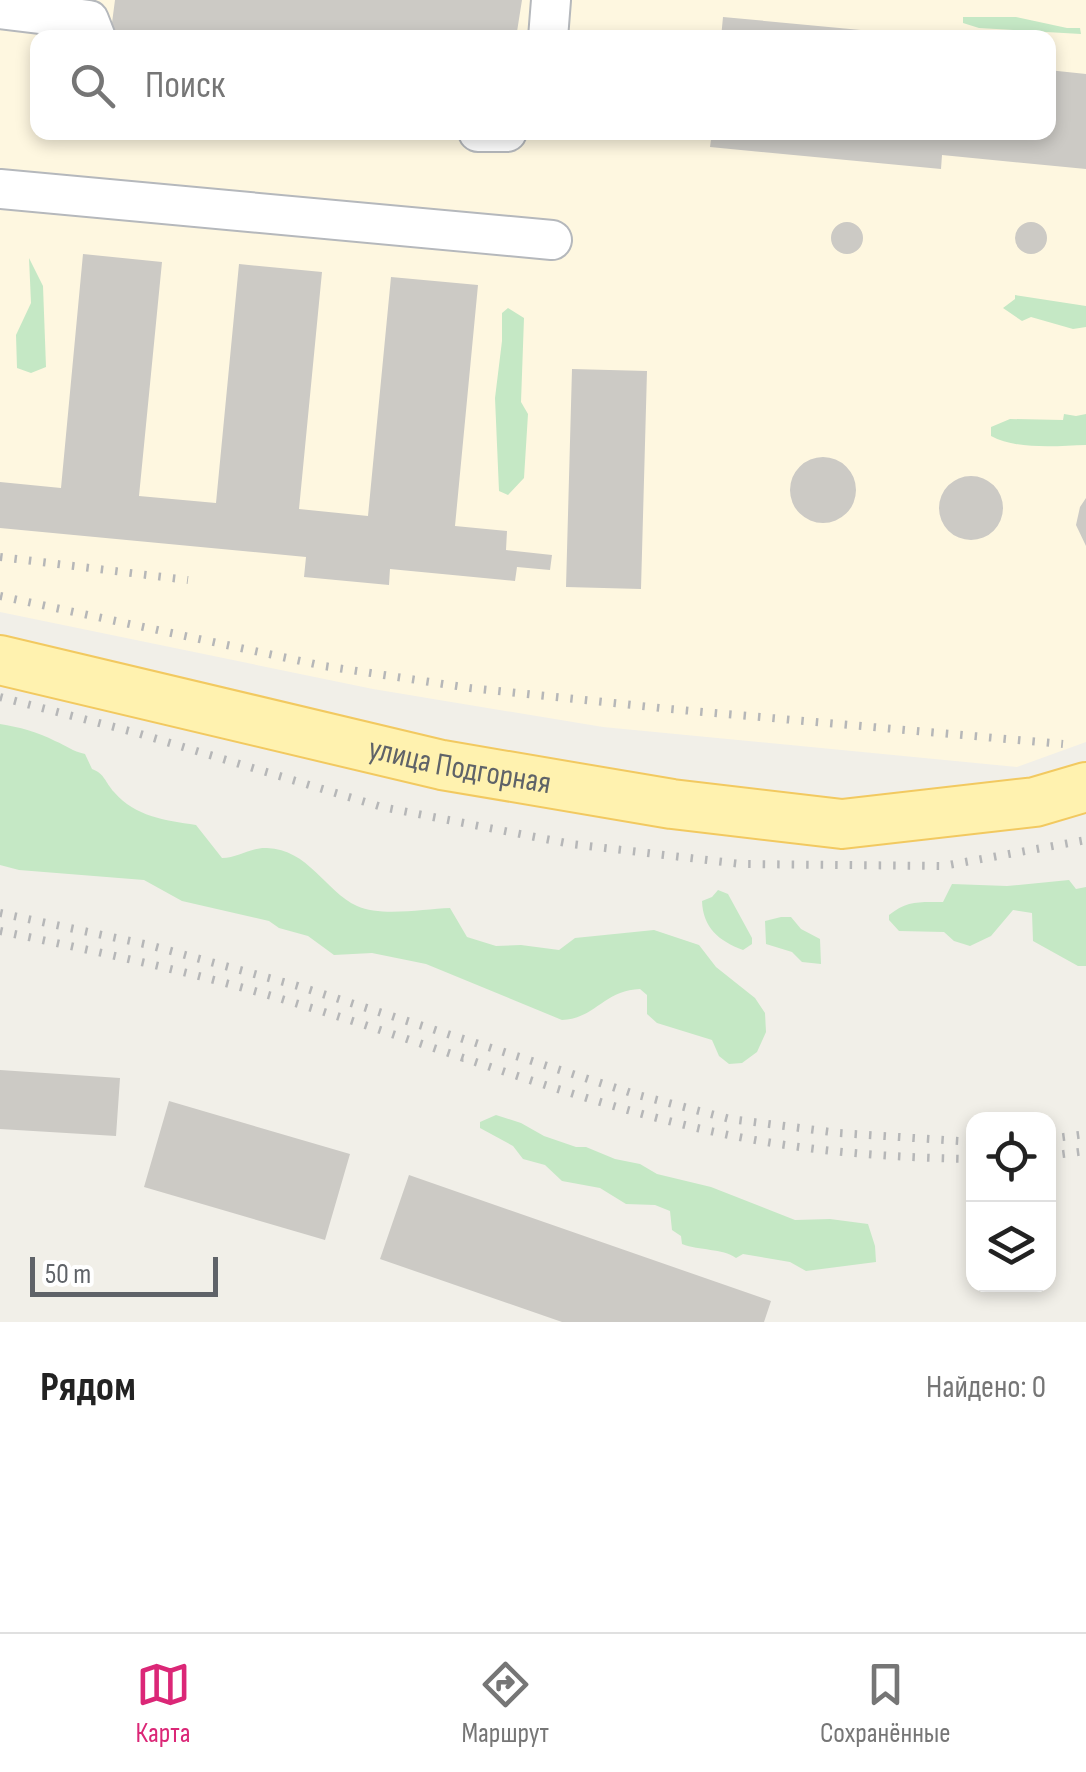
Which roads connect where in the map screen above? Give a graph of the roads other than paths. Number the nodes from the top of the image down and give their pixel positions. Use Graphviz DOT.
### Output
graph roads {
  1 [pos="551,0"];
  2 [pos="0,9"];
  3 [pos="93,30"];
  4 [pos="549,30"];
  5 [pos="0,189"];
  6 [pos="552,240"];
  7 [pos="0,660"];
  8 [pos="1086,762"];
  9 [pos="1086,787"];
  10 [pos="927,816"];
  1 -- 4 [label="lane"];
  2 -- 3 [label="lane"];
  5 -- 6 [label="lane"];
  7 -- 10 [label="main road, улица Подгорная"];
  8 -- 10 [label="main road, улица Подгорная"];
  9 -- 10 [label="main road, улица Подгорная"];
}
